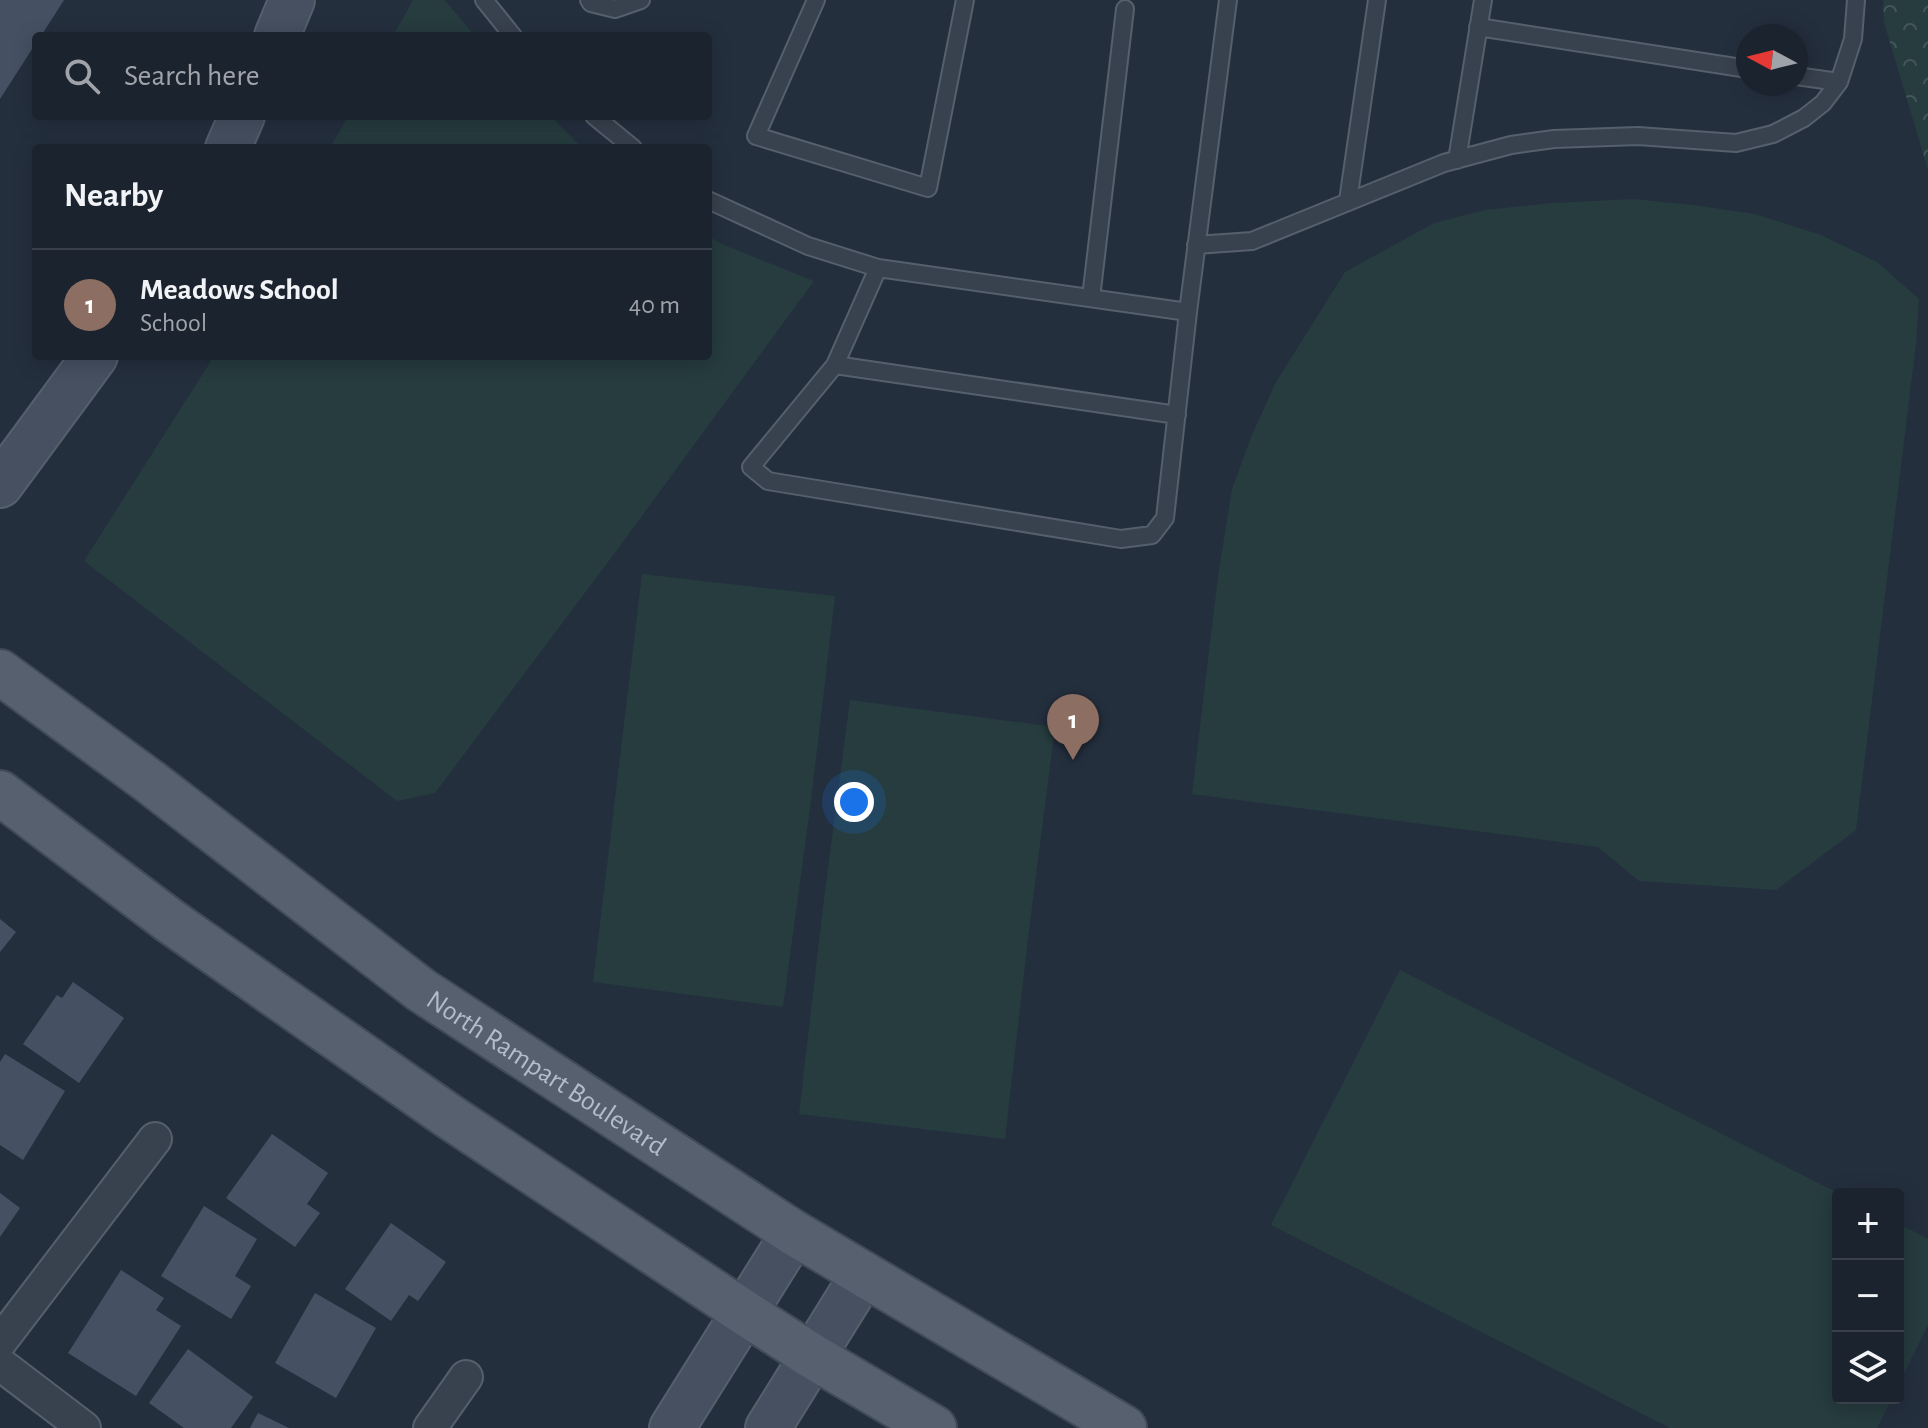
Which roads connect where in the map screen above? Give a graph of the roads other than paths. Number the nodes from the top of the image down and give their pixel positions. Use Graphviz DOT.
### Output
graph roads {
  1 [pos="292,0"];
  2 [pos="484,0"];
  3 [pos="589,0"];
  4 [pos="641,0"];
  5 [pos="816,0"];
  6 [pos="965,0"];
  7 [pos="1228,0"];
  8 [pos="1377,0"];
  9 [pos="1483,0"];
  10 [pos="1856,0"];
  11 [pos="1125,9"];
  12 [pos="1478,27"];
  13 [pos="279,32"];
  14 [pos="510,32"];
  15 [pos="1736,67"];
  16 [pos="1808,78"];
  17 [pos="1839,82"];
  18 [pos="240,120"];
  19 [pos="599,120"];
  20 [pos="230,144"];
  21 [pos="628,144"];
  22 [pos="1457,160"];
  23 [pos="1348,201"];
  24 [pos="712,202"];
  25 [pos="1196,245"];
  26 [pos="878,268"];
  27 [pos="1091,298"];
  28 [pos="1188,312"];
  29 [pos="92,360"];
  30 [pos="835,365"];
  31 [pos="1177,415"];
  32 [pos="0,485"];
  33 [pos="0,672"];
  34 [pos="0,793"];
  35 [pos="155,1139"];
  36 [pos="794,1233"];
  37 [pos="863,1275"];
  38 [pos="745,1313"];
  39 [pos="0,1342"];
  40 [pos="812,1356"];
  41 [pos="0,1364"];
  42 [pos="466,1377"];
  43 [pos="84,1428"];
  44 [pos="430,1428"];
  45 [pos="672,1428"];
  46 [pos="768,1428"];
  47 [pos="934,1428"];
  48 [pos="1124,1428"];
  1 -- 13 [label="street"];
  2 -- 14 [label="lane"];
  3 -- 4 [label="lane"];
  5 -- 6 [label="lane"];
  7 -- 25 [label="lane"];
  8 -- 23 [label="lane"];
  9 -- 12 [label="lane"];
  10 -- 17 [label="lane"];
  11 -- 27 [label="lane"];
  12 -- 15 [label="lane"];
  12 -- 22 [label="lane"];
  16 -- 17 [label="lane"];
  17 -- 22 [label="lane"];
  18 -- 20 [label="street"];
  19 -- 21 [label="lane"];
  22 -- 23 [label="lane"];
  23 -- 25 [label="lane"];
  24 -- 26 [label="lane"];
  25 -- 28 [label="lane"];
  26 -- 27 [label="lane"];
  26 -- 30 [label="lane"];
  27 -- 28 [label="lane"];
  28 -- 31 [label="lane"];
  29 -- 32 [label="street"];
  30 -- 31 [label="lane"];
  30 -- 31 [label="lane"];
  33 -- 36 [label="main road, North Rampart Boulevard"];
  34 -- 38 [label="main road"];
  35 -- 39 [label="street"];
  36 -- 37 [label="main road, North Rampart Boulevard"];
  36 -- 38 [label="street"];
  37 -- 40 [label="street"];
  37 -- 48 [label="main road, North Rampart Boulevard"];
  38 -- 40 [label="main road"];
  38 -- 45 [label="street"];
  40 -- 46 [label="street"];
  40 -- 47 [label="main road"];
  41 -- 43 [label="street"];
  42 -- 44 [label="street"];
}
